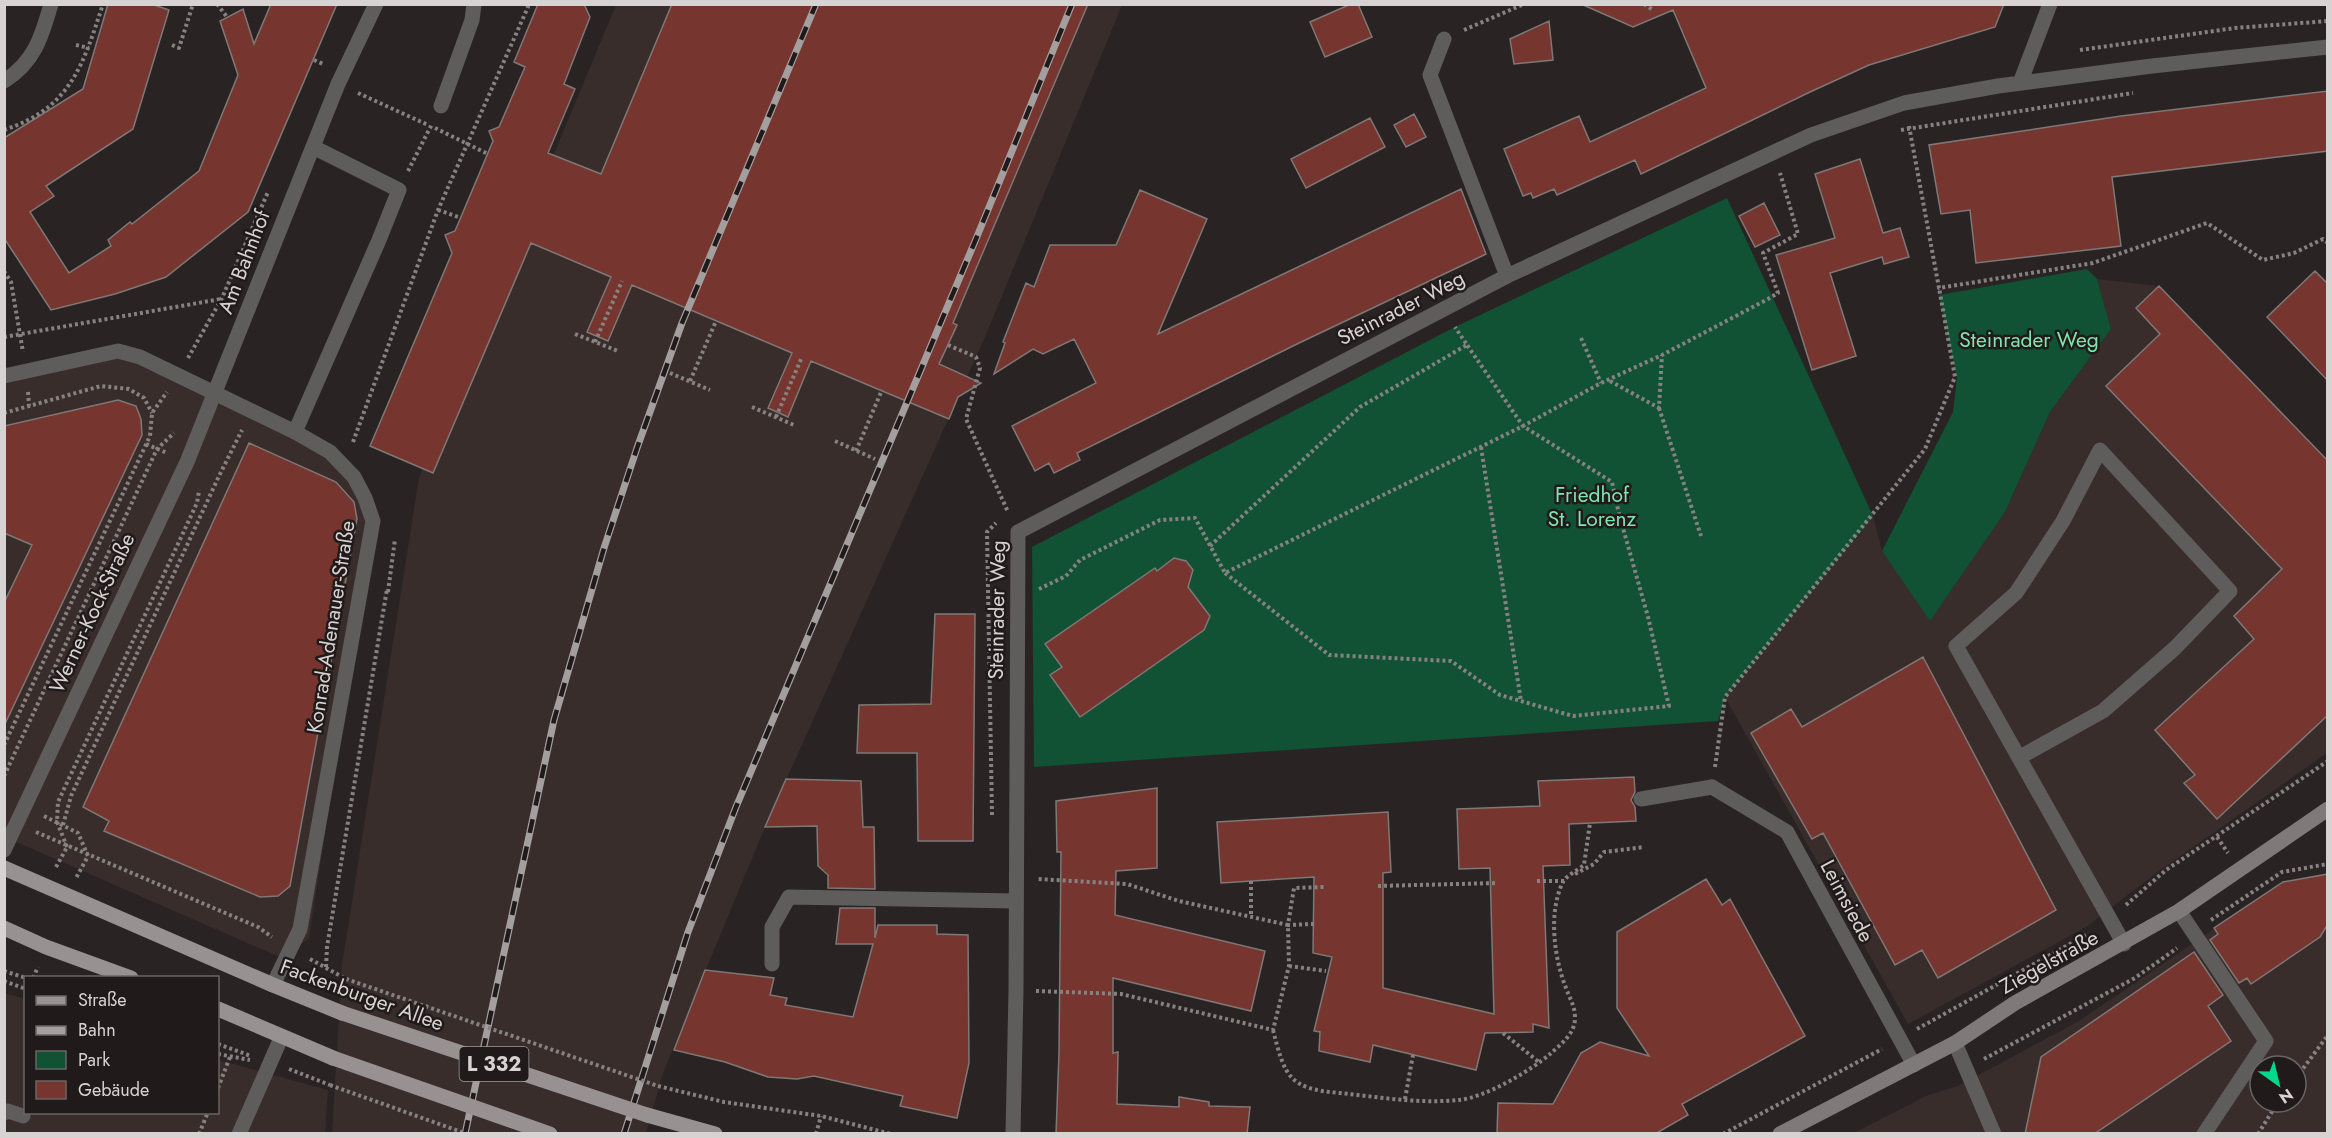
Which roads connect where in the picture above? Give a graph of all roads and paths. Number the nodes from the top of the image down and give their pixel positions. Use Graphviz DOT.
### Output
graph roads {
  1 [pos="51,4"];
  2 [pos="103,4"];
  3 [pos="193,4"];
  4 [pos="217,4"];
  5 [pos="376,4"];
  6 [pos="474,4"];
  7 [pos="526,4"];
  8 [pos="1524,4"];
  9 [pos="1644,4"];
  10 [pos="2050,4"];
  11 [pos="1653,10"];
  12 [pos="227,17"];
  13 [pos="2328,21"];
  14 [pos="1444,39"];
  15 [pos="76,45"];
  16 [pos="171,45"];
  17 [pos="2328,47"];
  18 [pos="88,48"];
  19 [pos="2076,51"];
  20 [pos="4,81"];
  21 [pos="2020,83"];
  22 [pos="339,84"];
  23 [pos="2145,92"];
  24 [pos="1904,103"];
  25 [pos="441,106"];
  26 [pos="430,126"];
  27 [pos="1909,128"];
  28 [pos="4,130"];
  29 [pos="1899,130"];
  30 [pos="468,144"];
  31 [pos="313,147"];
  32 [pos="488,154"];
  33 [pos="1770,177"];
  34 [pos="399,190"];
  35 [pos="438,210"];
  36 [pos="461,218"];
  37 [pos="2328,243"];
  38 [pos="4,272"];
  39 [pos="1507,276"];
  40 [pos="622,281"];
  41 [pos="1939,288"];
  42 [pos="222,298"];
  43 [pos="716,321"];
  44 [pos="1465,322"];
  45 [pos="1445,332"];
  46 [pos="1459,332"];
  47 [pos="20,334"];
  48 [pos="575,334"];
  49 [pos="4,337"];
  50 [pos="1581,338"];
  51 [pos="595,342"];
  52 [pos="948,345"];
  53 [pos="1467,345"];
  54 [pos="618,351"];
  55 [pos="1662,354"];
  56 [pos="802,357"];
  57 [pos="26,371"];
  58 [pos="670,373"];
  59 [pos="4,376"];
  60 [pos="690,381"];
  61 [pos="1610,381"];
  62 [pos="1601,383"];
  63 [pos="710,390"];
  64 [pos="882,390"];
  65 [pos="216,393"];
  66 [pos="752,407"];
  67 [pos="1659,408"];
  68 [pos="4,413"];
  69 [pos="776,417"];
  70 [pos="182,425"];
  71 [pos="794,425"];
  72 [pos="1523,426"];
  73 [pos="243,429"];
  74 [pos="295,432"];
  75 [pos="353,441"];
  76 [pos="835,441"];
  77 [pos="1481,447"];
  78 [pos="856,451"];
  79 [pos="875,459"];
  80 [pos="201,480"];
  81 [pos="1019,507"];
  82 [pos="1008,512"];
  83 [pos="104,517"];
  84 [pos="110,520"];
  85 [pos="1017,532"];
  86 [pos="1701,536"];
  87 [pos="1210,546"];
  88 [pos="384,572"];
  89 [pos="1226,573"];
  90 [pos="1017,600"];
  91 [pos="1521,701"];
  92 [pos="4,745"];
  93 [pos="2020,757"];
  94 [pos="2328,761"];
  95 [pos="4,776"];
  96 [pos="1712,787"];
  97 [pos="1641,799"];
  98 [pos="2328,809"];
  99 [pos="992,822"];
  100 [pos="1590,823"];
  101 [pos="63,825"];
  102 [pos="1644,847"];
  103 [pos="4,850"];
  104 [pos="2328,864"];
  105 [pos="4,868"];
  106 [pos="1016,880"];
  107 [pos="1564,880"];
  108 [pos="1251,881"];
  109 [pos="1537,881"];
  110 [pos="1497,883"];
  111 [pos="1378,886"];
  112 [pos="1324,887"];
  113 [pos="1016,901"];
  114 [pos="2179,911"];
  115 [pos="1251,915"];
  116 [pos="2110,919"];
  117 [pos="1314,924"];
  118 [pos="1288,925"];
  119 [pos="258,927"];
  120 [pos="4,928"];
  121 [pos="2193,933"];
  122 [pos="2124,944"];
  123 [pos="772,964"];
  124 [pos="1289,966"];
  125 [pos="4,971"];
  126 [pos="1326,971"];
  127 [pos="126,976"];
  128 [pos="24,977"];
  129 [pos="1035,980"];
  130 [pos="4,981"];
  131 [pos="273,985"];
  132 [pos="24,987"];
  133 [pos="1016,990"];
  134 [pos="1035,991"];
  135 [pos="1036,1003"];
  136 [pos="219,1009"];
  137 [pos="1273,1030"];
  138 [pos="1503,1033"];
  139 [pos="2328,1035"];
  140 [pos="281,1038"];
  141 [pos="1899,1039"];
  142 [pos="1955,1043"];
  143 [pos="219,1044"];
  144 [pos="219,1054"];
  145 [pos="1413,1055"];
  146 [pos="230,1057"];
  147 [pos="2308,1062"];
  148 [pos="271,1063"];
  149 [pos="1540,1063"];
  150 [pos="1914,1065"];
  151 [pos="1966,1068"];
  152 [pos="219,1085"];
  153 [pos="1405,1099"];
  154 [pos="4,1113"];
  155 [pos="208,1114"];
  156 [pos="2270,1114"];
  157 [pos="23,1116"];
  158 [pos="821,1116"];
  159 [pos="712,1133"];
  160 [pos="199,1134"];
  161 [pos="239,1134"];
  162 [pos="467,1134"];
  163 [pos="550,1134"];
  164 [pos="816,1134"];
  165 [pos="891,1134"];
  166 [pos="1013,1134"];
  167 [pos="1724,1134"];
  168 [pos="1780,1134"];
  169 [pos="1994,1134"];
  170 [pos="2204,1134"];
  171 [pos="2258,1134"];
  1 -- 20 [label="street"];
  2 -- 18 [label="path"];
  3 -- 16 [label="path"];
  4 -- 12 [label="path"];
  5 -- 22 [label="street, Am Bahnhof"];
  6 -- 25 [label="street"];
  7 -- 30 [label="path"];
  8 -- 14 [label="path"];
  9 -- 11 [label="path"];
  10 -- 21 [label="street"];
  13 -- 19 [label="path"];
  14 -- 39 [label="street"];
  15 -- 18 [label="path"];
  17 -- 21 [label="street, Steinrader Weg"];
  18 -- 28 [label="path"];
  21 -- 24 [label="street, Steinrader Weg"];
  22 -- 26 [label="path"];
  22 -- 31 [label="street, Am Bahnhof"];
  23 -- 27 [label="path"];
  24 -- 27 [label="path"];
  24 -- 39 [label="street, Steinrader Weg"];
  25 -- 26 [label="path"];
  26 -- 30 [label="path"];
  26 -- 34 [label="path"];
  27 -- 29 [label="path"];
  27 -- 41 [label="path"];
  30 -- 32 [label="path"];
  30 -- 35 [label="path"];
  31 -- 34 [label="street"];
  31 -- 65 [label="street, Am Bahnhof"];
  33 -- 55 [label="path"];
  34 -- 74 [label="street"];
  35 -- 36 [label="path"];
  35 -- 75 [label="path"];
  37 -- 41 [label="path"];
  38 -- 47 [label="path"];
  39 -- 85 [label="street, Steinrader Weg"];
  40 -- 51 [label="path"];
  41 -- 96 [label="path"];
  42 -- 47 [label="path"];
  43 -- 60 [label="path"];
  44 -- 45 [label="path"];
  46 -- 53 [label="path"];
  47 -- 49 [label="path"];
  47 -- 57 [label="path"];
  48 -- 51 [label="path"];
  50 -- 62 [label="path"];
  51 -- 54 [label="path"];
  52 -- 82 [label="path"];
  53 -- 72 [label="path"];
  53 -- 87 [label="path"];
  55 -- 61 [label="path"];
  55 -- 67 [label="path"];
  56 -- 69 [label="path"];
  57 -- 59 [label="street, Konrad-Adenauer-Straße"];
  57 -- 65 [label="street, Konrad-Adenauer-Straße"];
  58 -- 60 [label="path"];
  60 -- 63 [label="path"];
  61 -- 62 [label="path"];
  61 -- 67 [label="path"];
  62 -- 72 [label="path"];
  64 -- 78 [label="path"];
  65 -- 74 [label="street, Konrad-Adenauer-Straße"];
  65 -- 103 [label="street, Werner-Kock-Straße"];
  66 -- 69 [label="path"];
  67 -- 86 [label="path"];
  68 -- 84 [label="path"];
  69 -- 71 [label="path"];
  70 -- 95 [label="path"];
  72 -- 77 [label="path"];
  72 -- 91 [label="path"];
  73 -- 101 [label="path"];
  74 -- 131 [label="street, Konrad-Adenauer-Straße"];
  76 -- 78 [label="path"];
  77 -- 89 [label="path"];
  77 -- 91 [label="path"];
  78 -- 79 [label="path"];
  80 -- 119 [label="path"];
  81 -- 82 [label="path"];
  82 -- 85 [label="path"];
  82 -- 99 [label="path"];
  83 -- 84 [label="path"];
  84 -- 92 [label="path"];
  85 -- 90 [label="street, Steinrader Weg"];
  87 -- 89 [label="path"];
  87 -- 90 [label="path"];
  88 -- 158 [label="path, bridge"];
  89 -- 91 [label="path"];
  90 -- 106 [label="street, Steinrader Weg"];
  93 -- 93 [label="street"];
  93 -- 116 [label="street"];
  94 -- 116 [label="path"];
  96 -- 97 [label="street"];
  96 -- 141 [label="street, Leimsiede"];
  98 -- 114 [label="main road, Ziegelstraße"];
  100 -- 107 [label="path"];
  102 -- 107 [label="path"];
  104 -- 121 [label="path"];
  105 -- 131 [label="main road, Fackenburger Allee / L 332"];
  106 -- 113 [label="street, Steinrader Weg"];
  106 -- 115 [label="path"];
  107 -- 109 [label="path"];
  107 -- 149 [label="path"];
  108 -- 115 [label="path"];
  110 -- 111 [label="path"];
  112 -- 118 [label="path"];
  113 -- 123 [label="street"];
  113 -- 133 [label="street, Steinrader Weg"];
  114 -- 121 [label="street"];
  114 -- 122 [label="main road, Ziegelstraße"];
  115 -- 118 [label="path"];
  116 -- 122 [label="street"];
  116 -- 141 [label="path"];
  117 -- 118 [label="path"];
  118 -- 124 [label="path"];
  120 -- 127 [label="main road"];
  121 -- 151 [label="path"];
  121 -- 170 [label="street"];
  122 -- 142 [label="main road, Ziegelstraße"];
  124 -- 126 [label="path"];
  124 -- 137 [label="path"];
  125 -- 128 [label="path"];
  129 -- 134 [label="path"];
  130 -- 132 [label="path"];
  131 -- 159 [label="main road, Fackenburger Allee / L 332, bridge"];
  133 -- 134 [label="path"];
  133 -- 166 [label="street, Steinrader Weg"];
  134 -- 135 [label="path"];
  134 -- 137 [label="path"];
  136 -- 140 [label="main road, L 332"];
  137 -- 153 [label="path"];
  138 -- 149 [label="path"];
  139 -- 147 [label="path"];
  140 -- 148 [label="street"];
  140 -- 163 [label="main road, L 332, bridge"];
  141 -- 150 [label="street, Leimsiede"];
  141 -- 167 [label="path"];
  142 -- 150 [label="main road, Ziegelstraße"];
  142 -- 151 [label="street"];
  143 -- 148 [label="path"];
  144 -- 146 [label="path"];
  145 -- 153 [label="path"];
  146 -- 148 [label="path"];
  146 -- 152 [label="path"];
  148 -- 161 [label="street"];
  148 -- 162 [label="path, bridge"];
  149 -- 153 [label="path"];
  150 -- 168 [label="main road, Ziegelstraße"];
  151 -- 169 [label="street"];
  154 -- 157 [label="street"];
  155 -- 160 [label="path"];
  156 -- 171 [label="path"];
  158 -- 164 [label="path"];
  158 -- 165 [label="path"];
}
